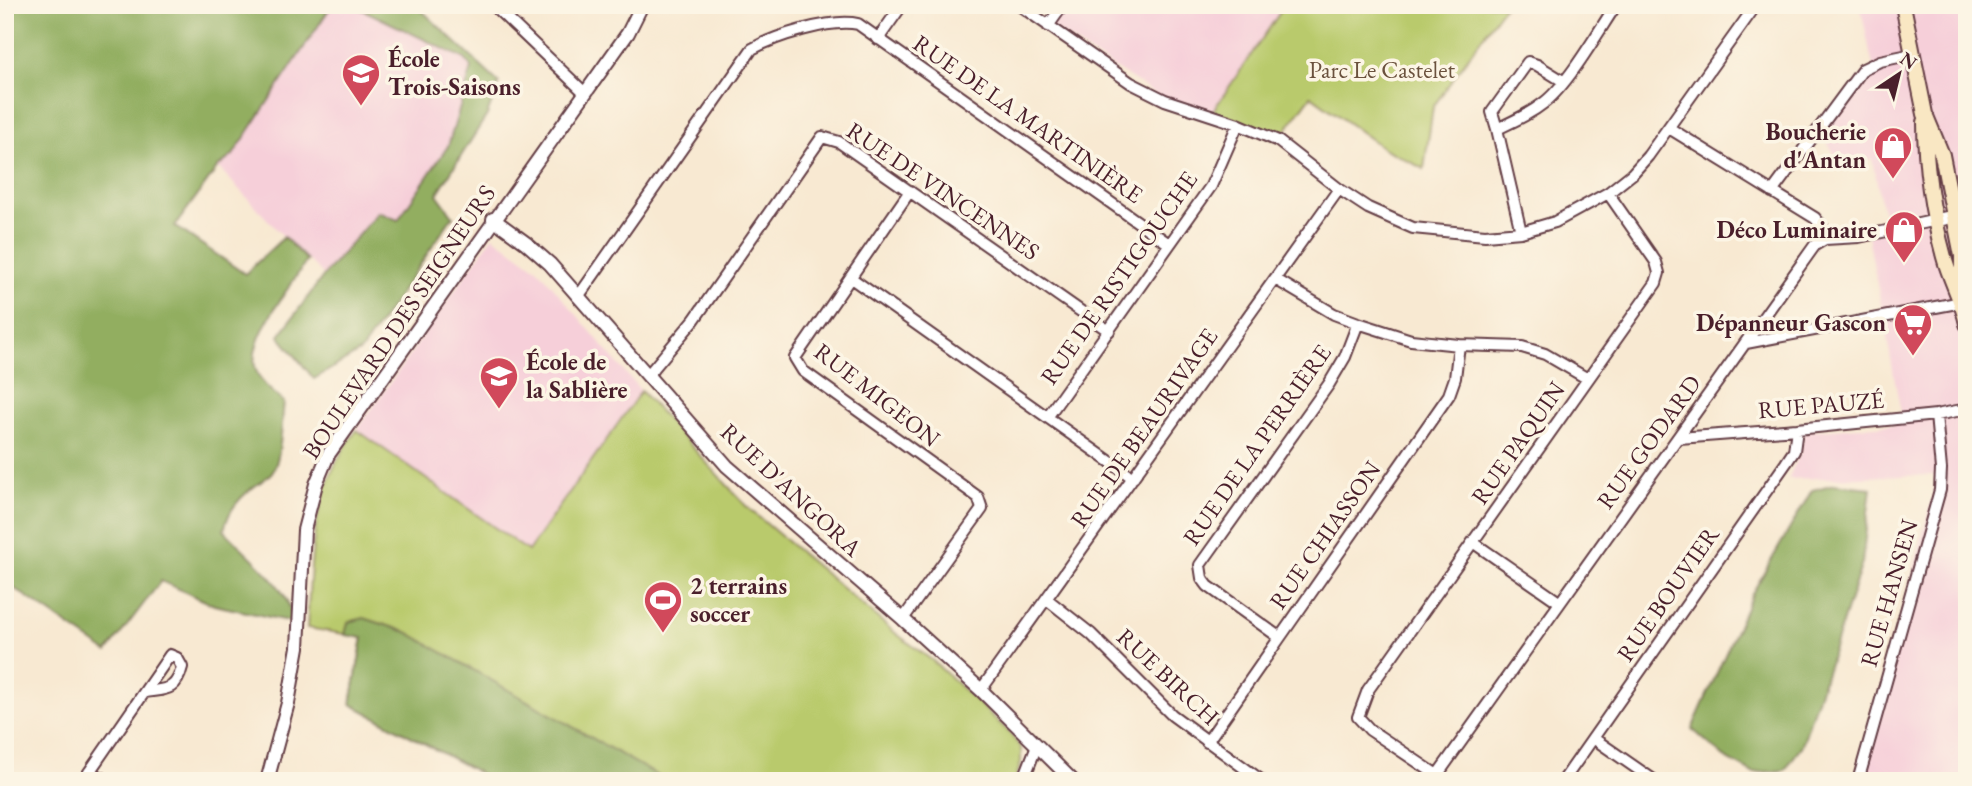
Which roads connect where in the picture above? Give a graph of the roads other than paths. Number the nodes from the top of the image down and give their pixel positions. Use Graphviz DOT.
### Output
graph roads {
  1 [pos="493,5"];
  2 [pos="642,5"];
  3 [pos="902,5"];
  4 [pos="1019,5"];
  5 [pos="1062,5"];
  6 [pos="1616,5"];
  7 [pos="1756,5"];
  8 [pos="1903,5"];
  9 [pos="1048,26"];
  10 [pos="878,39"];
  11 [pos="1913,54"];
  12 [pos="1563,81"];
  13 [pos="585,93"];
  14 [pos="1925,114"];
  15 [pos="1238,124"];
  16 [pos="1669,128"];
  17 [pos="1497,129"];
  18 [pos="1339,189"];
  19 [pos="910,191"];
  20 [pos="1772,192"];
  21 [pos="1608,193"];
  22 [pos="1961,215"];
  23 [pos="493,219"];
  24 [pos="1937,220"];
  25 [pos="1521,232"];
  26 [pos="1825,239"];
  27 [pos="1169,244"];
  28 [pos="851,278"];
  29 [pos="1275,279"];
  30 [pos="578,297"];
  31 [pos="1962,302"];
  32 [pos="1357,323"];
  33 [pos="1967,324"];
  34 [pos="1110,331"];
  35 [pos="1746,343"];
  36 [pos="1459,345"];
  37 [pos="648,375"];
  38 [pos="1588,379"];
  39 [pos="1967,409"];
  40 [pos="1936,415"];
  41 [pos="1048,416"];
  42 [pos="1797,429"];
  43 [pos="1679,438"];
  44 [pos="1133,478"];
  45 [pos="1474,543"];
  46 [pos="1048,600"];
  47 [pos="1559,602"];
  48 [pos="903,619"];
  49 [pos="1279,637"];
  50 [pos="981,690"];
  51 [pos="145,692"];
  52 [pos="1593,738"];
  53 [pos="1207,742"];
  54 [pos="1037,745"];
  55 [pos="86,777"];
  56 [pos="1435,778"];
  57 [pos="109,781"];
  58 [pos="267,781"];
  59 [pos="1023,781"];
  60 [pos="1073,781"];
  61 [pos="1262,781"];
  62 [pos="1563,781"];
  63 [pos="1655,781"];
  64 [pos="1858,781"];
  1 -- 13 [label="street"];
  2 -- 13 [label="street, BOULEVARD DES SEIGNEURS"];
  3 -- 10 [label="street"];
  4 -- 9 [label="street"];
  5 -- 9 [label="street"];
  6 -- 12 [label="street"];
  7 -- 16 [label="street"];
  8 -- 11 [label="main road"];
  9 -- 15 [label="street"];
  10 -- 27 [label="street, RUE DE LA MARTINIÈRE"];
  10 -- 30 [label="street, RUE DE LA MARTINIÈRE"];
  11 -- 14 [label="main road"];
  11 -- 20 [label="street"];
  12 -- 17 [label="street"];
  12 -- 17 [label="street"];
  13 -- 23 [label="street, BOULEVARD DES SEIGNEURS"];
  14 -- 22 [label="main road"];
  14 -- 24 [label="main road"];
  15 -- 18 [label="street"];
  15 -- 27 [label="street, RUE DE RISTIGOUCHE"];
  16 -- 20 [label="street"];
  16 -- 21 [label="street"];
  17 -- 25 [label="street"];
  18 -- 25 [label="street"];
  18 -- 29 [label="street, RUE DE BEAURIVAGE"];
  19 -- 28 [label="street, RUE MIGEON"];
  19 -- 34 [label="street, RUE DE VINCENNES"];
  19 -- 37 [label="street, RUE DE VINCENNES"];
  20 -- 26 [label="street"];
  21 -- 25 [label="street"];
  21 -- 38 [label="street, RUE PAQUIN"];
  22 -- 24 [label="street"];
  22 -- 31 [label="main road"];
  23 -- 30 [label="street, RUE D'ANGORA"];
  23 -- 58 [label="street, BOULEVARD DES SEIGNEURS"];
  24 -- 26 [label="street"];
  24 -- 31 [label="main road"];
  26 -- 35 [label="street, RUE GODARD"];
  27 -- 34 [label="street, RUE DE RISTIGOUCHE"];
  28 -- 41 [label="street"];
  28 -- 48 [label="street, RUE MIGEON"];
  29 -- 32 [label="street"];
  29 -- 44 [label="street, RUE DE BEAURIVAGE"];
  30 -- 37 [label="street, RUE D'ANGORA"];
  31 -- 33 [label="main road"];
  31 -- 35 [label="street"];
  32 -- 36 [label="street"];
  32 -- 49 [label="street, RUE DE LA PERRIÈRE"];
  34 -- 41 [label="street, RUE DE RISTIGOUCHE"];
  35 -- 43 [label="street, RUE GODARD"];
  36 -- 38 [label="street"];
  36 -- 49 [label="street, RUE CHIASSON"];
  37 -- 48 [label="street, RUE D'ANGORA"];
  38 -- 45 [label="street, RUE PAQUIN"];
  39 -- 40 [label="street, RUE PAUZÉ"];
  40 -- 42 [label="street, RUE PAUZÉ"];
  40 -- 64 [label="street, RUE HANSEN"];
  41 -- 44 [label="street"];
  42 -- 43 [label="street, RUE PAUZÉ"];
  42 -- 52 [label="street, RUE BOUVIER"];
  43 -- 47 [label="street, RUE GODARD"];
  44 -- 46 [label="street, RUE DE BEAURIVAGE"];
  45 -- 47 [label="street"];
  45 -- 56 [label="street, RUE PAQUIN"];
  46 -- 50 [label="street, RUE DE BEAURIVAGE"];
  46 -- 53 [label="street, RUE BIRCH"];
  47 -- 56 [label="street, RUE GODARD"];
  48 -- 50 [label="street, RUE D'ANGORA"];
  49 -- 53 [label="street, RUE CHIASSON"];
  50 -- 54 [label="street, RUE D'ANGORA"];
  51 -- 55 [label="street"];
  52 -- 62 [label="street, RUE BOUVIER"];
  52 -- 63 [label="street"];
  53 -- 61 [label="street, RUE BIRCH"];
  54 -- 59 [label="street"];
  54 -- 60 [label="street, RUE D'ANGORA"];
  55 -- 57 [label="street"];
}
